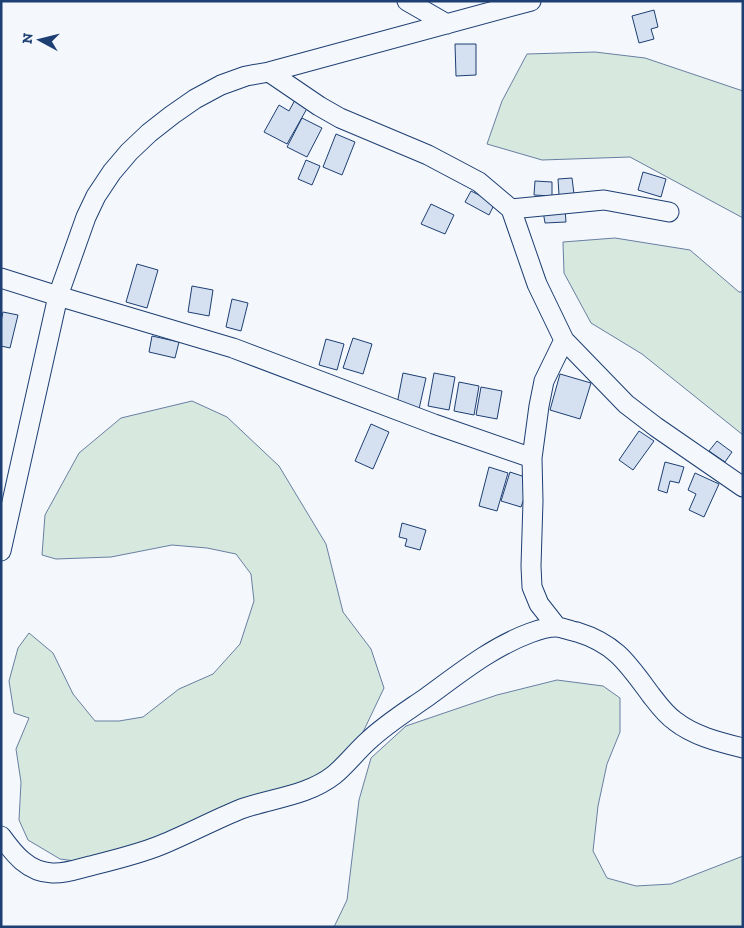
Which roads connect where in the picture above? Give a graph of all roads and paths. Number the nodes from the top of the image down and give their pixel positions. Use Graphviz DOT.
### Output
graph roads {
  1 [pos="407,1"];
  2 [pos="531,1"];
  3 [pos="447,24"];
  4 [pos="269,72"];
  5 [pos="512,209"];
  6 [pos="669,212"];
  7 [pos="1,278"];
  8 [pos="58,296"];
  9 [pos="564,340"];
  10 [pos="532,458"];
  11 [pos="743,486"];
  12 [pos="1,551"];
  13 [pos="557,627"];
  14 [pos="743,748"];
  15 [pos="1,836"];
  1 -- 3 [label="street"];
  2 -- 3 [label="street"];
  3 -- 4 [label="street"];
  4 -- 5 [label="street"];
  4 -- 8 [label="street"];
  5 -- 6 [label="street"];
  5 -- 9 [label="street"];
  7 -- 8 [label="street"];
  8 -- 10 [label="street"];
  8 -- 12 [label="street"];
  9 -- 10 [label="street"];
  9 -- 11 [label="street"];
  10 -- 13 [label="street"];
  13 -- 14 [label="street"];
  13 -- 15 [label="street"];
}
